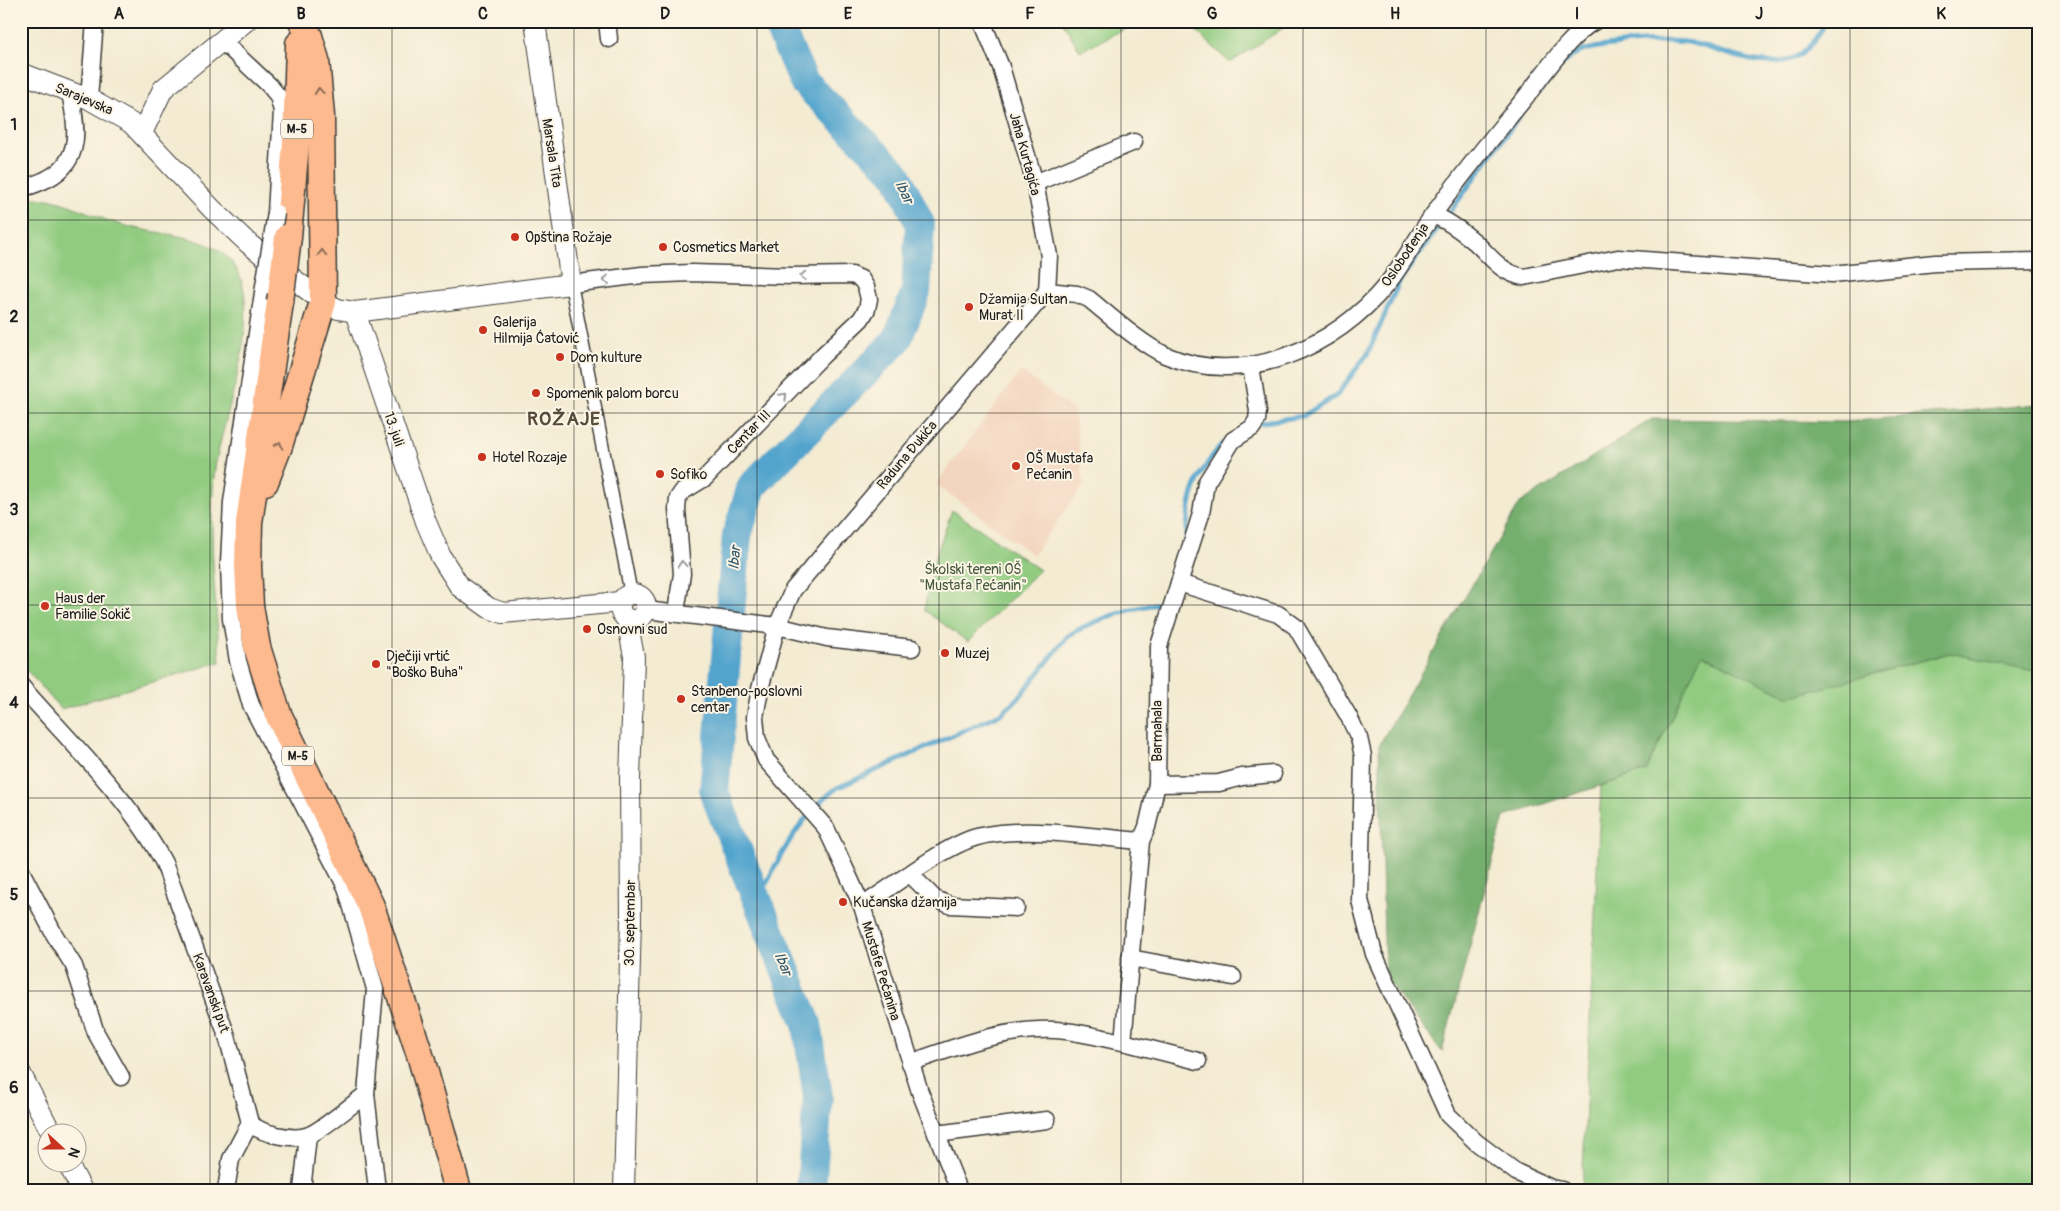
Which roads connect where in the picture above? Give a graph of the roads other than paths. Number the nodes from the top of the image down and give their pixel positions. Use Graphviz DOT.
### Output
graph roads {
  1 [pos="95,21"];
  2 [pos="246,21"];
  3 [pos="301,21"];
  4 [pos="535,21"];
  5 [pos="607,21"];
  6 [pos="982,21"];
  7 [pos="1595,21"];
  8 [pos="609,39"];
  9 [pos="223,42"];
  10 [pos="21,73"];
  11 [pos="70,93"];
  12 [pos="89,99"];
  13 [pos="142,133"];
  14 [pos="1134,142"];
  15 [pos="1035,184"];
  16 [pos="21,188"];
  17 [pos="1441,219"];
  18 [pos="2039,261"];
  19 [pos="571,284"];
  20 [pos="1047,290"];
  21 [pos="272,294"];
  22 [pos="323,302"];
  23 [pos="355,312"];
  24 [pos="1251,366"];
  25 [pos="249,523"];
  26 [pos="1179,583"];
  27 [pos="634,608"];
  28 [pos="676,612"];
  29 [pos="770,625"];
  30 [pos="912,648"];
  31 [pos="21,686"];
  32 [pos="1273,774"];
  33 [pos="1157,784"];
  34 [pos="1140,841"];
  35 [pos="21,871"];
  36 [pos="910,875"];
  37 [pos="862,906"];
  38 [pos="1016,908"];
  39 [pos="1130,958"];
  40 [pos="1233,977"];
  41 [pos="1123,1042"];
  42 [pos="1198,1062"];
  43 [pos="910,1063"];
  44 [pos="21,1074"];
  45 [pos="121,1077"];
  46 [pos="366,1094"];
  47 [pos="1047,1120"];
  48 [pos="250,1123"];
  49 [pos="47,1124"];
  50 [pos="936,1134"];
  51 [pos="308,1136"];
  52 [pos="73,1174"];
  53 [pos="82,1190"];
  54 [pos="226,1190"];
  55 [pos="302,1190"];
  56 [pos="377,1190"];
  57 [pos="458,1190"];
  58 [pos="624,1190"];
  59 [pos="959,1190"];
  60 [pos="1562,1190"];
  1 -- 12 [label="street"];
  2 -- 9 [label="street"];
  3 -- 21 [label="main road, M-5, bridge"];
  22 -- 3 [label="main road, one-way"];
  4 -- 19 [label="street, Marsala Tita"];
  5 -- 8 [label="street"];
  6 -- 15 [label="street, Jaha Kurtagića"];
  7 -- 17 [label="street, Oslobođenja"];
  9 -- 13 [label="street"];
  9 -- 21 [label="street, bridge"];
  10 -- 11 [label="street, Sarajevska"];
  11 -- 12 [label="street, Sarajevska"];
  11 -- 16 [label="street"];
  12 -- 13 [label="street, Sarajevska"];
  13 -- 22 [label="street, Sarajevska"];
  14 -- 15 [label="street"];
  15 -- 20 [label="street, Jaha Kurtagića"];
  17 -- 18 [label="street"];
  17 -- 24 [label="street, Oslobođenja"];
  19 -- 23 [label="street"];
  19 -- 27 [label="street"];
  28 -- 19 [label="street, Centar III, one-way"];
  20 -- 24 [label="street, Oslobođenja"];
  20 -- 29 [label="street, Raduna Ðukića"];
  21 -- 25 [label="main road, M-5"];
  21 -- 46 [label="street"];
  22 -- 23 [label="street, Sarajevska"];
  25 -- 22 [label="main road, one-way"];
  23 -- 27 [label="street, 13. juli"];
  24 -- 26 [label="street, Barmahala"];
  25 -- 57 [label="main road, M-5"];
  26 -- 33 [label="street, Barmahala"];
  26 -- 60 [label="street"];
  27 -- 28 [label="street"];
  27 -- 58 [label="street, 30. septembar"];
  28 -- 29 [label="street"];
  29 -- 30 [label="street"];
  29 -- 37 [label="street, Mustafe Pećanina"];
  31 -- 48 [label="street, Karavanski put"];
  32 -- 33 [label="street"];
  33 -- 34 [label="street, Barmahala"];
  34 -- 36 [label="street"];
  34 -- 39 [label="street, Barmahala"];
  35 -- 45 [label="street"];
  36 -- 37 [label="street"];
  36 -- 38 [label="street"];
  37 -- 43 [label="street, Mustafe Pećanina"];
  39 -- 40 [label="street"];
  39 -- 41 [label="street, Barmahala"];
  41 -- 42 [label="street"];
  41 -- 43 [label="street"];
  43 -- 50 [label="street, Mustafe Pećanina"];
  44 -- 49 [label="street"];
  46 -- 51 [label="street"];
  46 -- 56 [label="street"];
  47 -- 50 [label="street"];
  48 -- 51 [label="street"];
  48 -- 54 [label="street"];
  50 -- 59 [label="street, Mustafe Pećanina"];
  51 -- 55 [label="street"];
  52 -- 53 [label="street"];
}
